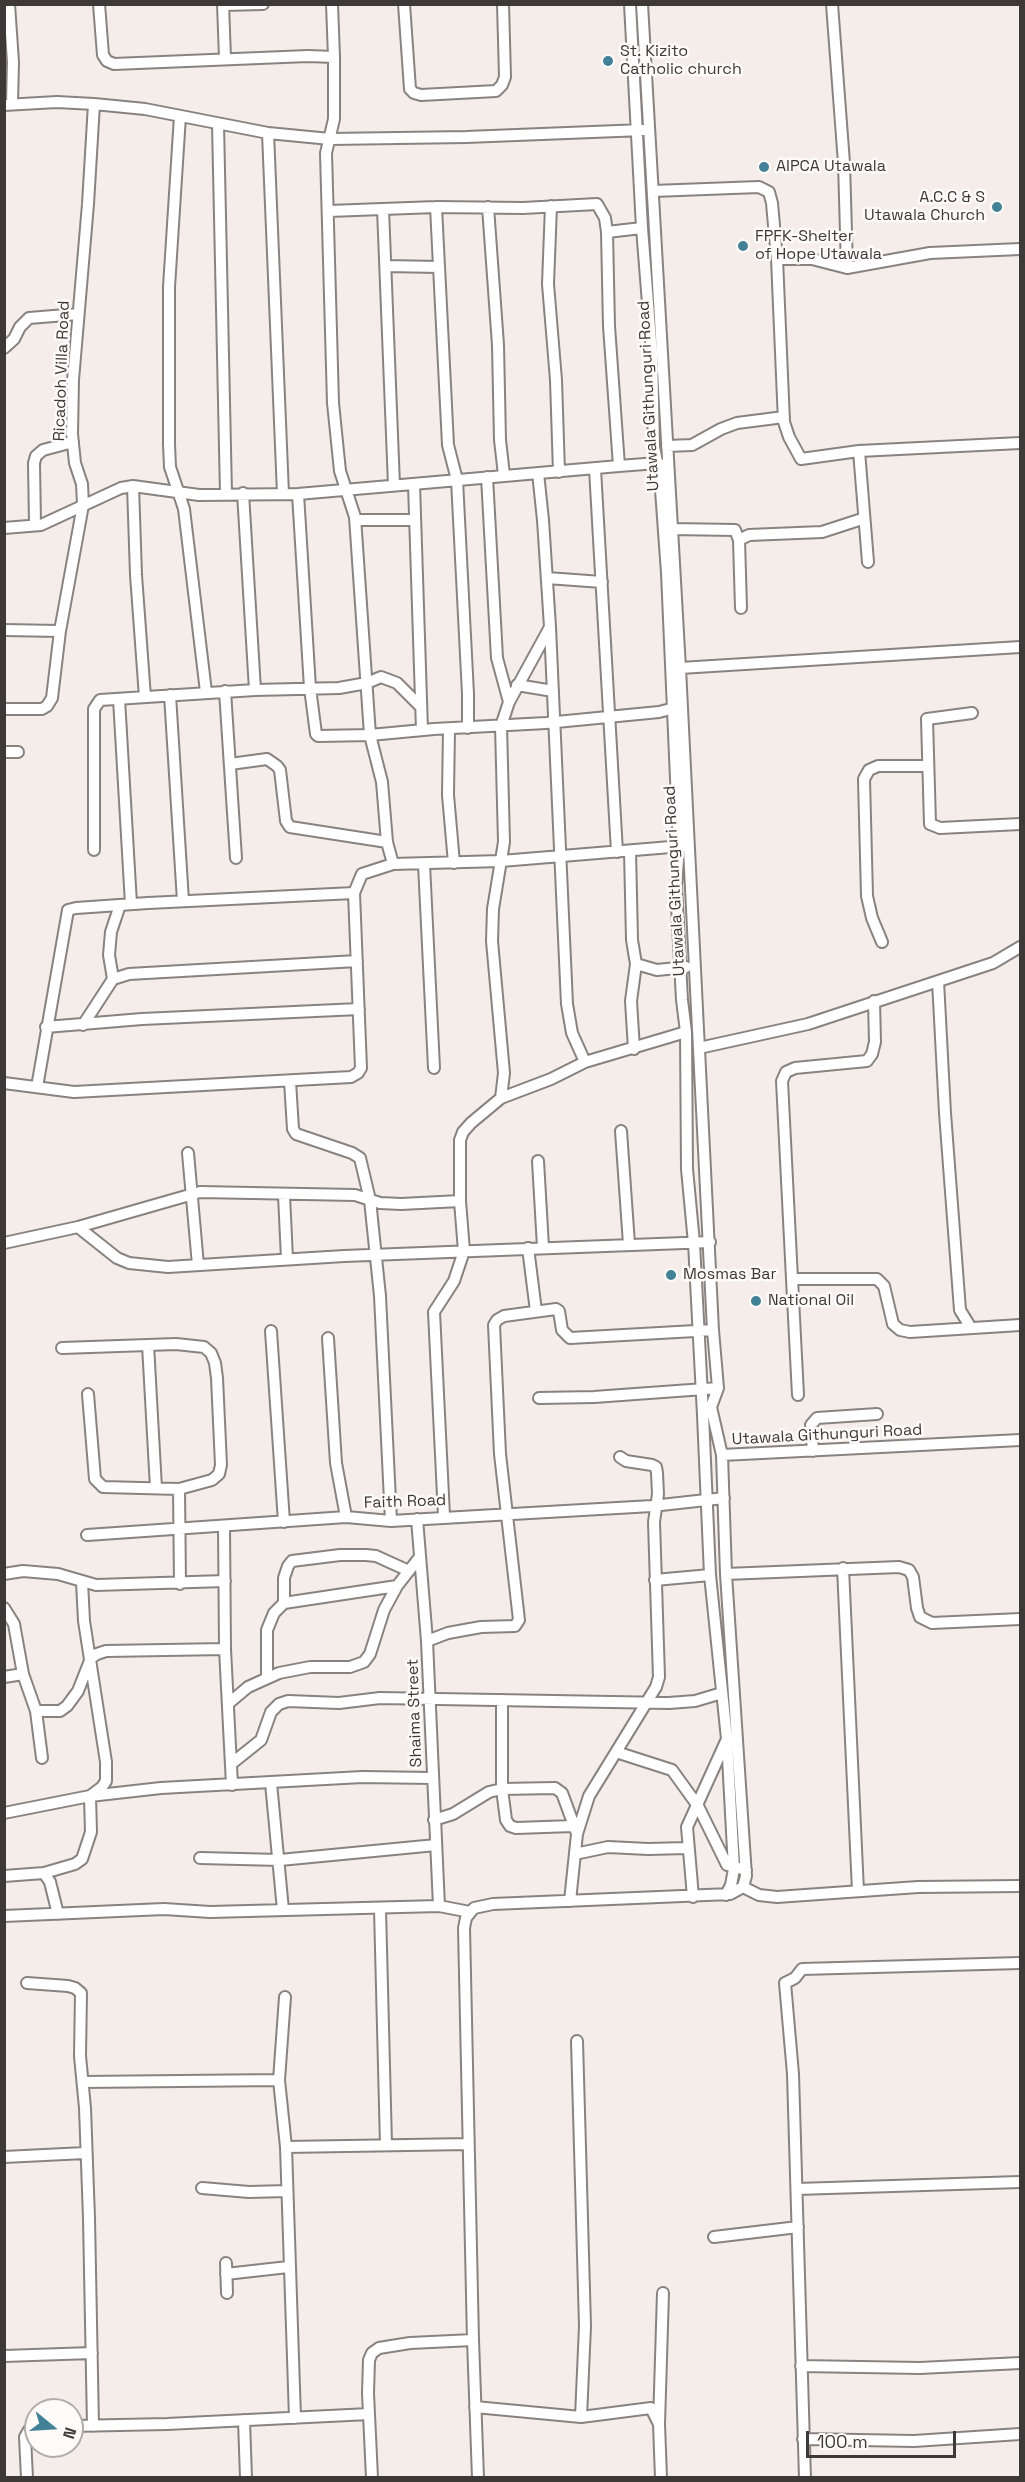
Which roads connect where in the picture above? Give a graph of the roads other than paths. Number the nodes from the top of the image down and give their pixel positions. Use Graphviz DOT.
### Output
graph roads {
  1 [pos="9,4"];
  2 [pos="99,4"];
  3 [pos="263,4"];
  4 [pos="332,4"];
  5 [pos="404,4"];
  6 [pos="503,4"];
  7 [pos="630,4"];
  8 [pos="642,4"];
  9 [pos="832,4"];
  10 [pos="223,5"];
  11 [pos="334,57"];
  12 [pos="225,58"];
  13 [pos="94,104"];
  14 [pos="8,105"];
  15 [pos="180,116"];
  16 [pos="219,124"];
  17 [pos="637,130"];
  18 [pos="650,130"];
  19 [pos="268,133"];
  20 [pos="330,139"];
  21 [pos="653,191"];
  22 [pos="551,206"];
  23 [pos="436,207"];
  24 [pos="488,207"];
  25 [pos="383,209"];
  26 [pos="328,212"];
  27 [pos="642,228"];
  28 [pos="608,232"];
  29 [pos="1020,249"];
  30 [pos="777,259"];
  31 [pos="386,266"];
  32 [pos="439,267"];
  33 [pos="847,268"];
  34 [pos="78,314"];
  35 [pos="4,348"];
  36 [pos="784,417"];
  37 [pos="73,442"];
  38 [pos="1020,443"];
  39 [pos="667,446"];
  40 [pos="859,451"];
  41 [pos="619,466"];
  42 [pos="663,466"];
  43 [pos="595,469"];
  44 [pos="559,472"];
  45 [pos="538,473"];
  46 [pos="504,475"];
  47 [pos="487,477"];
  48 [pos="457,480"];
  49 [pos="414,484"];
  50 [pos="394,485"];
  51 [pos="133,486"];
  52 [pos="346,491"];
  53 [pos="179,492"];
  54 [pos="243,493"];
  55 [pos="226,494"];
  56 [pos="283,494"];
  57 [pos="298,494"];
  58 [pos="83,506"];
  59 [pos="413,519"];
  60 [pos="862,519"];
  61 [pos="355,520"];
  62 [pos="35,525"];
  63 [pos="4,528"];
  64 [pos="672,529"];
  65 [pos="739,540"];
  66 [pos="868,562"];
  67 [pos="547,578"];
  68 [pos="602,582"];
  69 [pos="741,608"];
  70 [pos="550,627"];
  71 [pos="4,630"];
  72 [pos="60,631"];
  73 [pos="1020,647"];
  74 [pos="680,668"];
  75 [pos="367,683"];
  76 [pos="517,685"];
  77 [pos="310,688"];
  78 [pos="255,690"];
  79 [pos="225,691"];
  80 [pos="553,691"];
  81 [pos="206,692"];
  82 [pos="170,695"];
  83 [pos="145,697"];
  84 [pos="119,699"];
  85 [pos="509,702"];
  86 [pos="420,706"];
  87 [pos="676,707"];
  88 [pos="4,709"];
  89 [pos="972,713"];
  90 [pos="608,716"];
  91 [pos="554,723"];
  92 [pos="501,726"];
  93 [pos="468,728"];
  94 [pos="449,729"];
  95 [pos="422,730"];
  96 [pos="370,735"];
  97 [pos="4,752"];
  98 [pos="18,752"];
  99 [pos="230,764"];
  100 [pos="927,766"];
  101 [pos="1020,824"];
  102 [pos="387,842"];
  103 [pos="684,846"];
  104 [pos="93,850"];
  105 [pos="630,851"];
  106 [pos="616,852"];
  107 [pos="560,856"];
  108 [pos="236,858"];
  109 [pos="501,861"];
  110 [pos="454,862"];
  111 [pos="393,864"];
  112 [pos="424,864"];
  113 [pos="354,893"];
  114 [pos="183,901"];
  115 [pos="125,904"];
  116 [pos="882,942"];
  117 [pos="1020,947"];
  118 [pos="357,961"];
  119 [pos="636,964"];
  120 [pos="695,965"];
  121 [pos="681,969"];
  122 [pos="113,979"];
  123 [pos="938,981"];
  124 [pos="874,1001"];
  125 [pos="359,1009"];
  126 [pos="697,1014"];
  127 [pos="685,1016"];
  128 [pos="83,1025"];
  129 [pos="46,1027"];
  130 [pos="686,1032"];
  131 [pos="699,1048"];
  132 [pos="634,1049"];
  133 [pos="585,1062"];
  134 [pos="434,1068"];
  135 [pos="290,1081"];
  136 [pos="4,1083"];
  137 [pos="37,1087"];
  138 [pos="501,1098"];
  139 [pos="621,1131"];
  140 [pos="188,1153"];
  141 [pos="538,1161"];
  142 [pos="193,1194"];
  143 [pos="284,1195"];
  144 [pos="370,1200"];
  145 [pos="460,1201"];
  146 [pos="78,1227"];
  147 [pos="710,1242"];
  148 [pos="4,1243"];
  149 [pos="629,1244"];
  150 [pos="694,1244"];
  151 [pos="543,1247"];
  152 [pos="528,1248"];
  153 [pos="464,1251"];
  154 [pos="375,1254"];
  155 [pos="287,1259"];
  156 [pos="198,1265"];
  157 [pos="792,1279"];
  158 [pos="536,1311"];
  159 [pos="1020,1325"];
  160 [pos="971,1328"];
  161 [pos="713,1330"];
  162 [pos="271,1331"];
  163 [pos="698,1331"];
  164 [pos="328,1338"];
  165 [pos="148,1345"];
  166 [pos="62,1348"];
  167 [pos="702,1388"];
  168 [pos="718,1388"];
  169 [pos="88,1394"];
  170 [pos="798,1395"];
  171 [pos="539,1398"];
  172 [pos="877,1414"];
  173 [pos="1020,1440"];
  174 [pos="813,1451"];
  175 [pos="722,1455"];
  176 [pos="620,1457"];
  177 [pos="156,1488"];
  178 [pos="179,1489"];
  179 [pos="724,1498"];
  180 [pos="705,1500"];
  181 [pos="657,1505"];
  182 [pos="507,1513"];
  183 [pos="444,1516"];
  184 [pos="346,1517"];
  185 [pos="417,1519"];
  186 [pos="391,1521"];
  187 [pos="284,1522"];
  188 [pos="224,1526"];
  189 [pos="180,1529"];
  190 [pos="87,1534"];
  191 [pos="419,1558"];
  192 [pos="843,1568"];
  193 [pos="409,1571"];
  194 [pos="4,1574"];
  195 [pos="726,1574"];
  196 [pos="710,1575"];
  197 [pos="655,1580"];
  198 [pos="225,1581"];
  199 [pos="82,1582"];
  200 [pos="180,1584"];
  201 [pos="397,1586"];
  202 [pos="284,1603"];
  203 [pos="4,1608"];
  204 [pos="1020,1619"];
  205 [pos="427,1641"];
  206 [pos="225,1649"];
  207 [pos="91,1658"];
  208 [pos="23,1674"];
  209 [pos="4,1677"];
  210 [pos="267,1678"];
  211 [pos="722,1693"];
  212 [pos="430,1700"];
  213 [pos="502,1700"];
  214 [pos="647,1702"];
  215 [pos="229,1703"];
  216 [pos="36,1711"];
  217 [pos="727,1739"];
  218 [pos="616,1752"];
  219 [pos="42,1758"];
  220 [pos="231,1764"];
  221 [pos="432,1778"];
  222 [pos="271,1783"];
  223 [pos="232,1785"];
  224 [pos="502,1789"];
  225 [pos="90,1796"];
  226 [pos="698,1806"];
  227 [pos="4,1813"];
  228 [pos="434,1820"];
  229 [pos="575,1830"];
  230 [pos="436,1845"];
  231 [pos="687,1848"];
  232 [pos="575,1854"];
  233 [pos="200,1858"];
  234 [pos="280,1860"];
  235 [pos="740,1869"];
  236 [pos="44,1873"];
  237 [pos="4,1876"];
  238 [pos="1020,1886"];
  239 [pos="743,1887"];
  240 [pos="858,1891"];
  241 [pos="726,1895"];
  242 [pos="693,1897"];
  243 [pos="570,1901"];
  244 [pos="440,1906"];
  245 [pos="380,1909"];
  246 [pos="283,1910"];
  247 [pos="470,1912"];
  248 [pos="58,1914"];
  249 [pos="4,1916"];
  250 [pos="1020,1963"];
  251 [pos="27,1983"];
  252 [pos="285,1997"];
  253 [pos="577,2041"];
  254 [pos="279,2080"];
  255 [pos="83,2082"];
  256 [pos="386,2145"];
  257 [pos="468,2145"];
  258 [pos="286,2147"];
  259 [pos="85,2153"];
  260 [pos="4,2157"];
  261 [pos="1020,2182"];
  262 [pos="202,2188"];
  263 [pos="797,2189"];
  264 [pos="287,2191"];
  265 [pos="798,2227"];
  266 [pos="714,2237"];
  267 [pos="288,2267"];
  268 [pos="227,2293"];
  269 [pos="663,2293"];
  270 [pos="472,2340"];
  271 [pos="92,2353"];
  272 [pos="4,2356"];
  273 [pos="1020,2363"];
  274 [pos="801,2366"];
  275 [pos="475,2407"];
  276 [pos="369,2414"];
  277 [pos="581,2417"];
  278 [pos="294,2418"];
  279 [pos="244,2420"];
  280 [pos="658,2424"];
  281 [pos="84,2426"];
  282 [pos="93,2426"];
  283 [pos="1020,2434"];
  284 [pos="803,2439"];
  285 [pos="26,2458"];
  286 [pos="27,2478"];
  287 [pos="246,2478"];
  288 [pos="372,2478"];
  289 [pos="478,2478"];
  290 [pos="661,2478"];
  291 [pos="805,2478"];
  1 -- 14 [label="street"];
  2 -- 12 [label="street"];
  3 -- 10 [label="street"];
  4 -- 11 [label="street"];
  5 -- 6 [label="street"];
  7 -- 17 [label="street"];
  8 -- 18 [label="street, Utawala Githunguri Road"];
  9 -- 33 [label="street"];
  10 -- 12 [label="street"];
  11 -- 12 [label="street"];
  11 -- 20 [label="street"];
  13 -- 14 [label="street"];
  13 -- 15 [label="street"];
  13 -- 34 [label="street, Ricadoh Villa Road"];
  15 -- 16 [label="street"];
  15 -- 53 [label="street"];
  16 -- 19 [label="street"];
  16 -- 55 [label="street"];
  17 -- 18 [label="street"];
  17 -- 20 [label="street"];
  17 -- 27 [label="street"];
  18 -- 21 [label="street, Utawala Githunguri Road"];
  19 -- 20 [label="street"];
  19 -- 56 [label="street"];
  20 -- 26 [label="street"];
  21 -- 30 [label="street"];
  21 -- 39 [label="street, Utawala Githunguri Road"];
  22 -- 24 [label="street"];
  22 -- 28 [label="street"];
  22 -- 44 [label="street"];
  23 -- 24 [label="street"];
  23 -- 25 [label="street"];
  23 -- 32 [label="street"];
  24 -- 46 [label="street"];
  25 -- 26 [label="street"];
  25 -- 31 [label="street"];
  26 -- 52 [label="street"];
  27 -- 28 [label="street"];
  27 -- 42 [label="street"];
  28 -- 41 [label="street"];
  29 -- 33 [label="street"];
  30 -- 33 [label="street"];
  30 -- 36 [label="street"];
  31 -- 32 [label="street"];
  31 -- 50 [label="street"];
  32 -- 48 [label="street"];
  34 -- 35 [label="street"];
  34 -- 37 [label="street, Ricadoh Villa Road"];
  36 -- 39 [label="street"];
  36 -- 40 [label="street"];
  37 -- 58 [label="street, Ricadoh Villa Road"];
  37 -- 62 [label="street"];
  38 -- 40 [label="street"];
  39 -- 42 [label="street, Utawala Githunguri Road"];
  40 -- 60 [label="street"];
  41 -- 42 [label="street"];
  41 -- 43 [label="street"];
  42 -- 64 [label="street, Utawala Githunguri Road"];
  42 -- 87 [label="street"];
  43 -- 44 [label="street"];
  43 -- 68 [label="street"];
  44 -- 45 [label="street"];
  45 -- 46 [label="street"];
  45 -- 67 [label="street"];
  46 -- 47 [label="street"];
  47 -- 48 [label="street"];
  47 -- 85 [label="street"];
  48 -- 49 [label="street"];
  48 -- 93 [label="street"];
  49 -- 50 [label="street"];
  49 -- 59 [label="street"];
  50 -- 52 [label="street"];
  51 -- 53 [label="street"];
  51 -- 58 [label="street"];
  51 -- 83 [label="street"];
  52 -- 57 [label="street"];
  52 -- 61 [label="street"];
  53 -- 55 [label="street"];
  53 -- 81 [label="street"];
  54 -- 55 [label="street"];
  54 -- 56 [label="street"];
  54 -- 78 [label="street"];
  56 -- 57 [label="street"];
  57 -- 77 [label="street"];
  58 -- 62 [label="street"];
  58 -- 72 [label="street, Ricadoh Villa Road"];
  59 -- 61 [label="street"];
  59 -- 86 [label="street"];
  60 -- 65 [label="street"];
  60 -- 66 [label="street"];
  61 -- 75 [label="street"];
  62 -- 63 [label="street"];
  64 -- 65 [label="street"];
  64 -- 74 [label="street, Utawala Githunguri Road"];
  65 -- 69 [label="street"];
  67 -- 68 [label="street"];
  67 -- 70 [label="street"];
  68 -- 90 [label="street"];
  70 -- 76 [label="street"];
  70 -- 80 [label="street"];
  71 -- 72 [label="street"];
  72 -- 88 [label="street, Ricadoh Villa Road"];
  73 -- 74 [label="street"];
  74 -- 87 [label="street, Utawala Githunguri Road"];
  75 -- 77 [label="street"];
  75 -- 86 [label="street"];
  75 -- 96 [label="street"];
  76 -- 80 [label="street"];
  76 -- 85 [label="street"];
  77 -- 78 [label="street"];
  77 -- 96 [label="street"];
  78 -- 79 [label="street"];
  79 -- 81 [label="street"];
  79 -- 99 [label="street"];
  80 -- 91 [label="street"];
  81 -- 82 [label="street"];
  82 -- 83 [label="street"];
  82 -- 114 [label="street"];
  83 -- 84 [label="street"];
  84 -- 104 [label="street"];
  84 -- 115 [label="street"];
  85 -- 92 [label="street"];
  86 -- 95 [label="street"];
  87 -- 90 [label="street"];
  87 -- 103 [label="street, Utawala Githunguri Road"];
  89 -- 100 [label="street"];
  90 -- 91 [label="street"];
  90 -- 106 [label="street"];
  91 -- 92 [label="street"];
  91 -- 107 [label="street"];
  92 -- 93 [label="street"];
  92 -- 109 [label="street"];
  93 -- 94 [label="street"];
  94 -- 95 [label="street"];
  94 -- 110 [label="street"];
  95 -- 96 [label="street"];
  96 -- 102 [label="street"];
  97 -- 98 [label="street"];
  99 -- 102 [label="street"];
  99 -- 108 [label="street"];
  100 -- 101 [label="street"];
  100 -- 116 [label="street"];
  102 -- 111 [label="street"];
  103 -- 105 [label="street"];
  103 -- 120 [label="street, Utawala Githunguri Road"];
  103 -- 121 [label="street"];
  105 -- 106 [label="street"];
  105 -- 119 [label="street"];
  106 -- 107 [label="street"];
  107 -- 109 [label="street"];
  107 -- 133 [label="street"];
  109 -- 110 [label="street"];
  109 -- 138 [label="street"];
  110 -- 112 [label="street"];
  111 -- 112 [label="street"];
  111 -- 113 [label="street"];
  112 -- 134 [label="street"];
  113 -- 114 [label="street"];
  113 -- 118 [label="street"];
  114 -- 115 [label="street"];
  115 -- 122 [label="street"];
  115 -- 129 [label="street"];
  117 -- 123 [label="street"];
  118 -- 122 [label="street"];
  118 -- 125 [label="street"];
  119 -- 121 [label="street"];
  119 -- 132 [label="street"];
  120 -- 121 [label="street"];
  120 -- 126 [label="street, Utawala Githunguri Road"];
  121 -- 127 [label="street"];
  122 -- 128 [label="street"];
  123 -- 124 [label="street"];
  123 -- 160 [label="street"];
  124 -- 131 [label="street"];
  124 -- 157 [label="street"];
  125 -- 128 [label="street"];
  125 -- 135 [label="street"];
  126 -- 127 [label="street"];
  126 -- 131 [label="street, Utawala Githunguri Road"];
  127 -- 130 [label="street"];
  128 -- 129 [label="street"];
  129 -- 137 [label="street"];
  130 -- 132 [label="street"];
  130 -- 150 [label="street"];
  131 -- 147 [label="street, Utawala Githunguri Road"];
  132 -- 133 [label="street"];
  133 -- 138 [label="street"];
  135 -- 137 [label="street"];
  135 -- 144 [label="street"];
  136 -- 137 [label="street"];
  138 -- 145 [label="street"];
  139 -- 149 [label="street"];
  140 -- 142 [label="street"];
  141 -- 151 [label="street"];
  142 -- 143 [label="street"];
  142 -- 146 [label="street"];
  142 -- 156 [label="street"];
  143 -- 144 [label="street"];
  143 -- 155 [label="street"];
  144 -- 145 [label="street"];
  144 -- 154 [label="street"];
  145 -- 153 [label="street"];
  146 -- 148 [label="street"];
  146 -- 156 [label="street"];
  147 -- 150 [label="street"];
  147 -- 161 [label="street, Utawala Githunguri Road"];
  149 -- 150 [label="street"];
  149 -- 151 [label="street"];
  150 -- 163 [label="street"];
  151 -- 152 [label="street"];
  152 -- 153 [label="street"];
  152 -- 158 [label="street"];
  153 -- 154 [label="street"];
  153 -- 183 [label="street"];
  154 -- 155 [label="street"];
  154 -- 186 [label="street"];
  155 -- 156 [label="street"];
  157 -- 160 [label="street"];
  157 -- 170 [label="street"];
  158 -- 163 [label="street"];
  158 -- 182 [label="street"];
  159 -- 160 [label="street"];
  161 -- 163 [label="street"];
  161 -- 168 [label="street, Utawala Githunguri Road"];
  162 -- 187 [label="street"];
  163 -- 167 [label="street"];
  164 -- 184 [label="street"];
  165 -- 166 [label="street"];
  165 -- 177 [label="street"];
  165 -- 178 [label="street"];
  167 -- 168 [label="street"];
  167 -- 171 [label="street"];
  167 -- 180 [label="street"];
  168 -- 175 [label="street, Utawala Githunguri Road"];
  169 -- 177 [label="street"];
  172 -- 174 [label="street"];
  173 -- 174 [label="street, Utawala Githunguri Road"];
  174 -- 175 [label="street, Utawala Githunguri Road"];
  175 -- 179 [label="street"];
  176 -- 181 [label="street"];
  177 -- 178 [label="street"];
  178 -- 189 [label="street"];
  179 -- 180 [label="street, Faith Road"];
  179 -- 195 [label="street"];
  180 -- 181 [label="street, Faith Road"];
  180 -- 196 [label="street"];
  181 -- 182 [label="street, Faith Road"];
  181 -- 197 [label="street"];
  182 -- 183 [label="street, Faith Road"];
  182 -- 205 [label="street"];
  183 -- 185 [label="street, Faith Road"];
  184 -- 186 [label="street, Faith Road"];
  184 -- 187 [label="street, Faith Road"];
  185 -- 186 [label="street, Faith Road"];
  185 -- 191 [label="street, Shaima Street"];
  187 -- 188 [label="street, Faith Road"];
  188 -- 189 [label="street, Faith Road"];
  188 -- 198 [label="street"];
  189 -- 190 [label="street, Faith Road"];
  189 -- 200 [label="street"];
  191 -- 193 [label="street"];
  191 -- 205 [label="street, Shaima Street"];
  192 -- 195 [label="street"];
  192 -- 204 [label="street"];
  192 -- 240 [label="street"];
  193 -- 201 [label="street"];
  193 -- 202 [label="street"];
  194 -- 199 [label="street"];
  195 -- 235 [label="street"];
  196 -- 197 [label="street"];
  196 -- 211 [label="street"];
  197 -- 214 [label="street"];
  198 -- 200 [label="street"];
  198 -- 206 [label="street"];
  199 -- 200 [label="street"];
  199 -- 207 [label="street"];
  201 -- 202 [label="street"];
  201 -- 210 [label="street"];
  202 -- 210 [label="street"];
  203 -- 208 [label="street"];
  205 -- 212 [label="street, Shaima Street"];
  206 -- 207 [label="street"];
  206 -- 215 [label="street"];
  207 -- 216 [label="street"];
  207 -- 225 [label="street"];
  208 -- 209 [label="street"];
  208 -- 216 [label="street"];
  210 -- 215 [label="street"];
  211 -- 214 [label="street"];
  211 -- 217 [label="street"];
  212 -- 213 [label="street"];
  212 -- 220 [label="street"];
  212 -- 221 [label="street, Shaima Street"];
  213 -- 214 [label="street"];
  213 -- 224 [label="street"];
  214 -- 218 [label="street"];
  215 -- 220 [label="street"];
  216 -- 219 [label="street"];
  217 -- 226 [label="street"];
  217 -- 235 [label="street"];
  218 -- 226 [label="street"];
  218 -- 229 [label="street"];
  220 -- 223 [label="street"];
  221 -- 222 [label="street"];
  221 -- 228 [label="street, Shaima Street"];
  222 -- 223 [label="street"];
  222 -- 234 [label="street"];
  223 -- 225 [label="street"];
  224 -- 228 [label="street"];
  224 -- 229 [label="street"];
  224 -- 229 [label="street"];
  225 -- 227 [label="street"];
  225 -- 236 [label="street"];
  226 -- 231 [label="street"];
  226 -- 235 [label="street"];
  228 -- 230 [label="street, Shaima Street"];
  229 -- 232 [label="street"];
  230 -- 234 [label="street"];
  230 -- 244 [label="street, Shaima Street"];
  231 -- 232 [label="street"];
  231 -- 242 [label="street"];
  232 -- 243 [label="street"];
  233 -- 234 [label="street"];
  234 -- 246 [label="street"];
  235 -- 239 [label="street"];
  235 -- 241 [label="street"];
  236 -- 237 [label="street"];
  236 -- 248 [label="street"];
  238 -- 240 [label="street"];
  239 -- 240 [label="street"];
  239 -- 241 [label="street"];
  241 -- 242 [label="street"];
  242 -- 243 [label="street"];
  243 -- 247 [label="street"];
  244 -- 245 [label="street"];
  244 -- 247 [label="street"];
  245 -- 246 [label="street"];
  245 -- 256 [label="street"];
  246 -- 248 [label="street"];
  247 -- 257 [label="street"];
  248 -- 249 [label="street"];
  250 -- 263 [label="street"];
  251 -- 255 [label="street"];
  252 -- 254 [label="street"];
  253 -- 277 [label="street"];
  254 -- 255 [label="street"];
  254 -- 258 [label="street"];
  255 -- 259 [label="street"];
  256 -- 257 [label="street"];
  256 -- 258 [label="street"];
  257 -- 270 [label="street"];
  258 -- 264 [label="street"];
  259 -- 260 [label="street"];
  259 -- 271 [label="street"];
  261 -- 263 [label="street"];
  262 -- 264 [label="street"];
  263 -- 265 [label="street"];
  264 -- 267 [label="street"];
  265 -- 266 [label="street"];
  265 -- 274 [label="street"];
  267 -- 268 [label="street"];
  267 -- 278 [label="street"];
  269 -- 280 [label="street"];
  270 -- 275 [label="street"];
  270 -- 276 [label="street"];
  271 -- 272 [label="street"];
  271 -- 282 [label="street"];
  273 -- 274 [label="street"];
  274 -- 284 [label="street"];
  275 -- 277 [label="street"];
  275 -- 289 [label="street"];
  276 -- 278 [label="street"];
  276 -- 288 [label="street"];
  277 -- 280 [label="street"];
  278 -- 279 [label="street"];
  279 -- 282 [label="street"];
  279 -- 287 [label="street"];
  280 -- 290 [label="street"];
  281 -- 282 [label="street"];
  283 -- 284 [label="street"];
  284 -- 291 [label="street"];
  285 -- 286 [label="street"];
}
